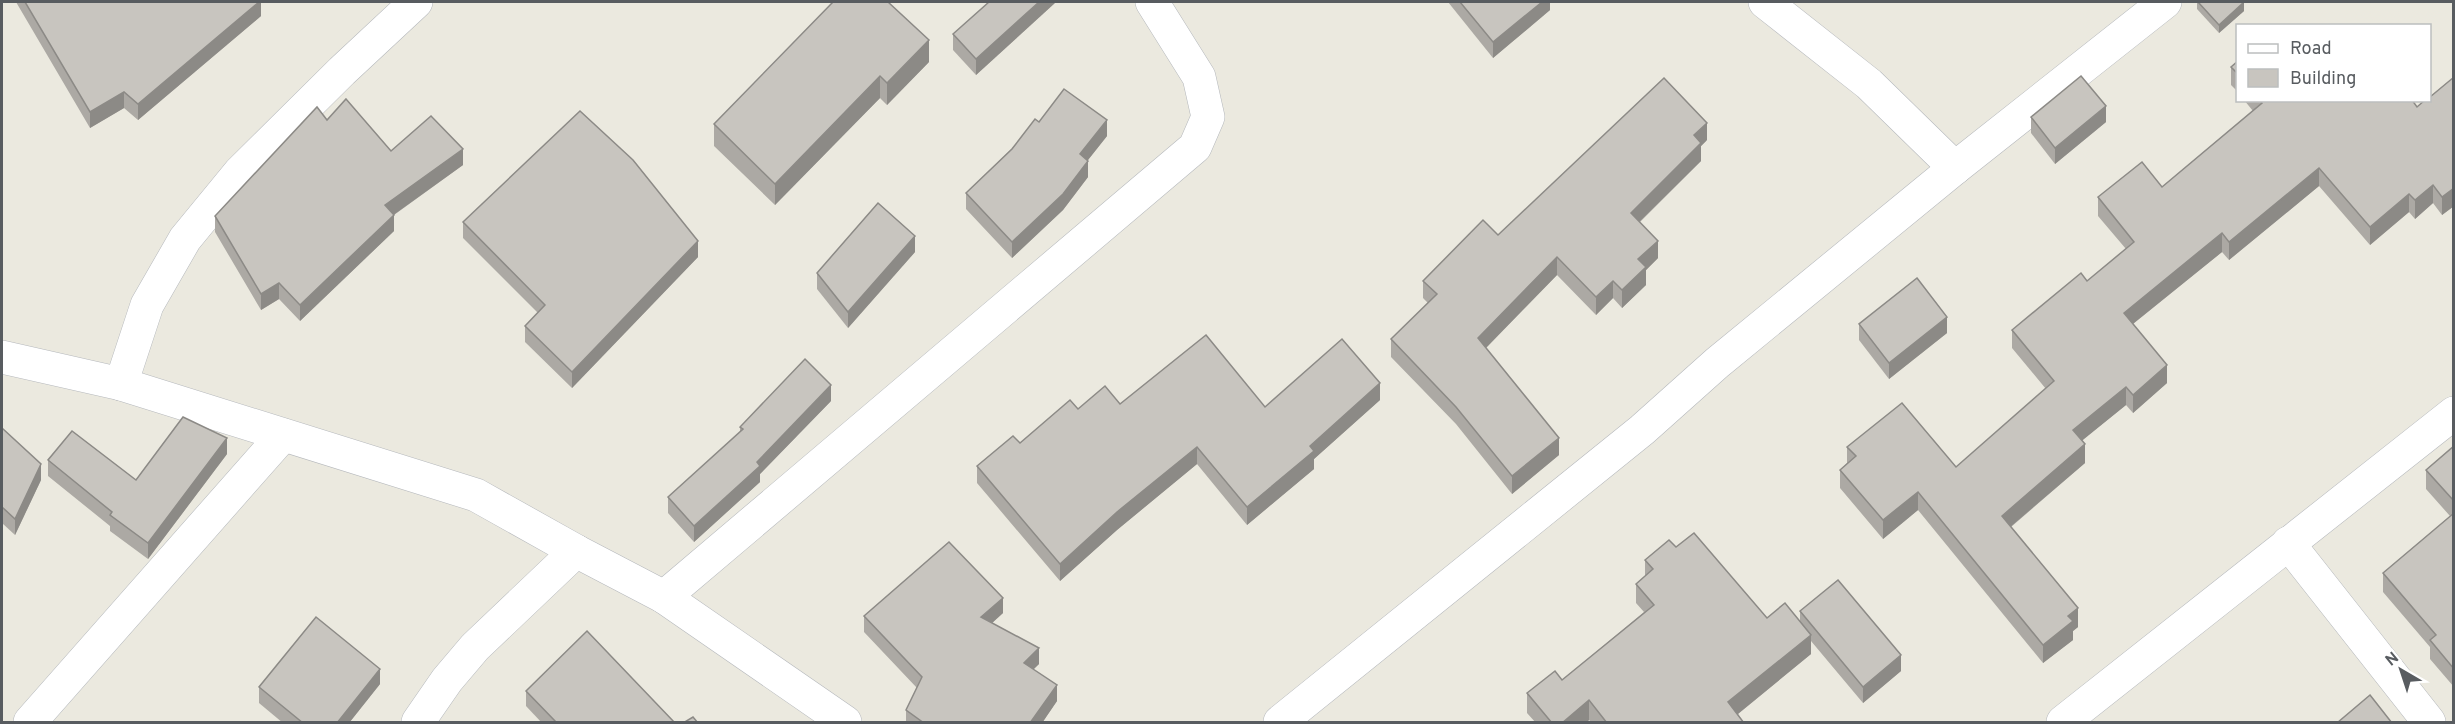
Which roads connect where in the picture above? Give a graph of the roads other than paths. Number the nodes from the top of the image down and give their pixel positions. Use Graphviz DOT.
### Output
graph roads {
  1 [pos="416,2"];
  2 [pos="1152,2"];
  3 [pos="1765,2"];
  4 [pos="2165,2"];
  5 [pos="1955,168"];
  6 [pos="2,357"];
  7 [pos="121,384"];
  8 [pos="2454,413"];
  9 [pos="283,435"];
  10 [pos="2288,543"];
  11 [pos="576,551"];
  12 [pos="664,597"];
  13 [pos="30,723"];
  14 [pos="418,723"];
  15 [pos="845,723"];
  16 [pos="1280,723"];
  17 [pos="2063,723"];
  18 [pos="2429,723"];
  1 -- 7 [label="street"];
  2 -- 12 [label="street"];
  3 -- 5 [label="street"];
  4 -- 5 [label="street"];
  5 -- 16 [label="street"];
  6 -- 7 [label="street"];
  7 -- 9 [label="street"];
  8 -- 10 [label="street"];
  9 -- 11 [label="street"];
  9 -- 13 [label="street"];
  10 -- 17 [label="street"];
  10 -- 18 [label="street"];
  11 -- 12 [label="street"];
  11 -- 14 [label="street"];
  12 -- 15 [label="street"];
}
